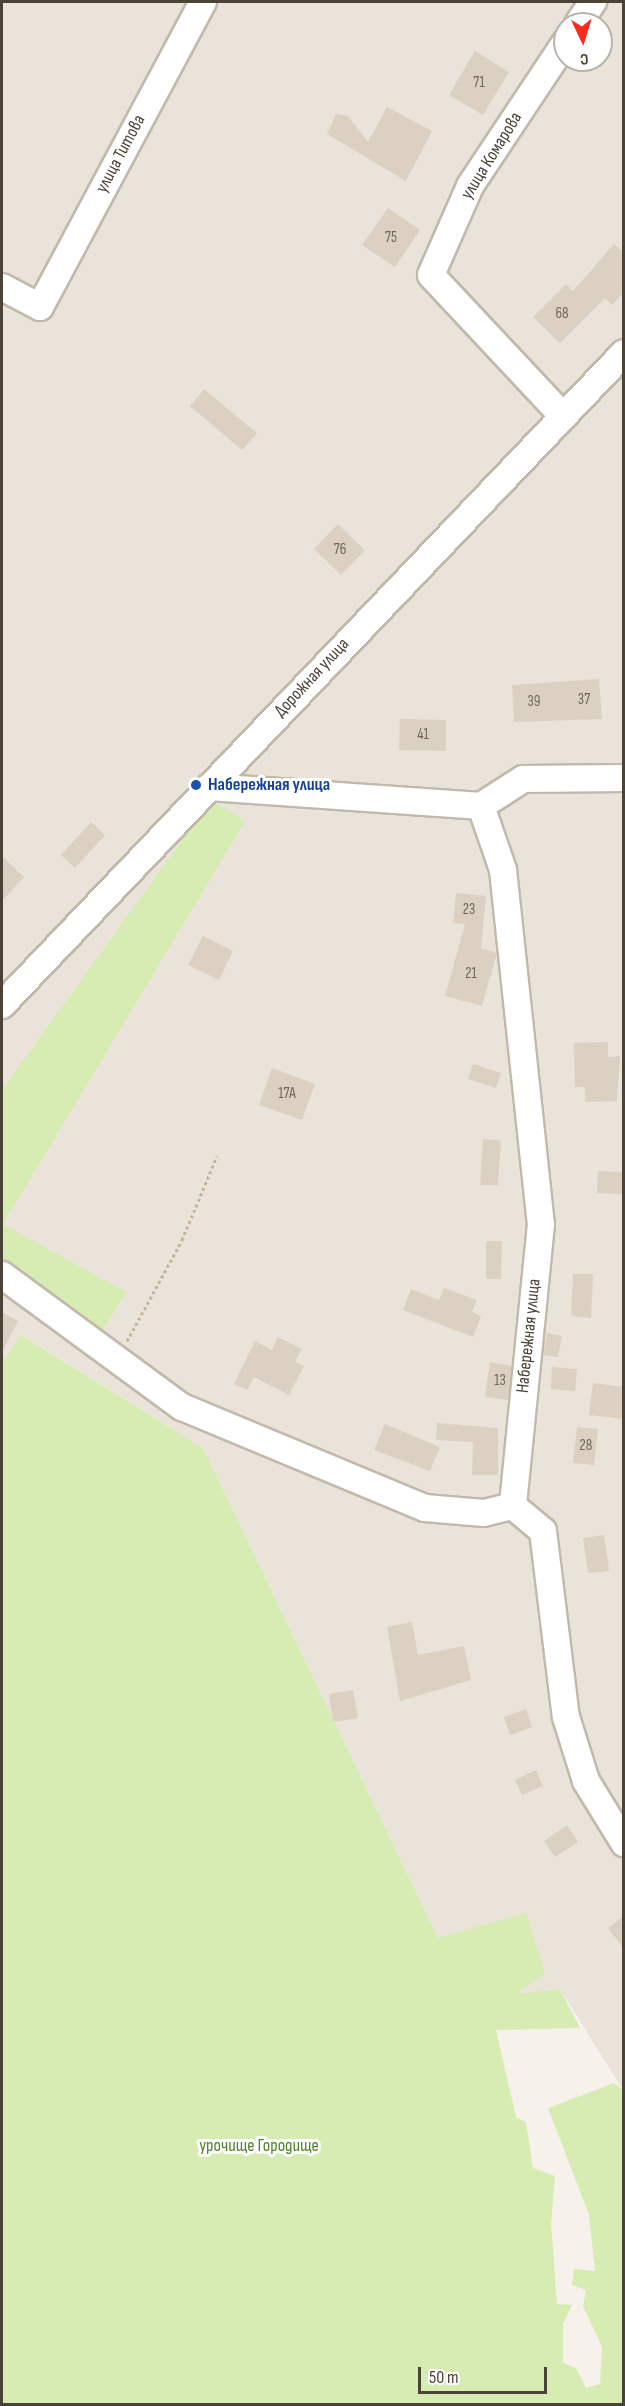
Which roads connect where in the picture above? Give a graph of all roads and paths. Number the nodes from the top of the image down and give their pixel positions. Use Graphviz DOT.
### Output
graph roads {
  1 [pos="203,2"];
  2 [pos="553,61"];
  3 [pos="2,287"];
  4 [pos="624,352"];
  5 [pos="561,414"];
  6 [pos="624,778"];
  7 [pos="209,787"];
  8 [pos="481,806"];
  9 [pos="2,1005"];
  10 [pos="218,1156"];
  11 [pos="2,1275"];
  12 [pos="115,1363"];
  13 [pos="513,1506"];
  14 [pos="624,1843"];
  1 -- 3 [label="street, улица Титова"];
  2 -- 5 [label="street, улица Комарова"];
  4 -- 5 [label="street, Дорожная улица"];
  5 -- 7 [label="street, Дорожная улица"];
  6 -- 8 [label="street"];
  7 -- 8 [label="street"];
  7 -- 9 [label="street, Дорожная улица"];
  8 -- 13 [label="street, Набережная улица"];
  10 -- 12 [label="path"];
  11 -- 12 [label="street"];
  12 -- 13 [label="street"];
  13 -- 14 [label="street"];
}
